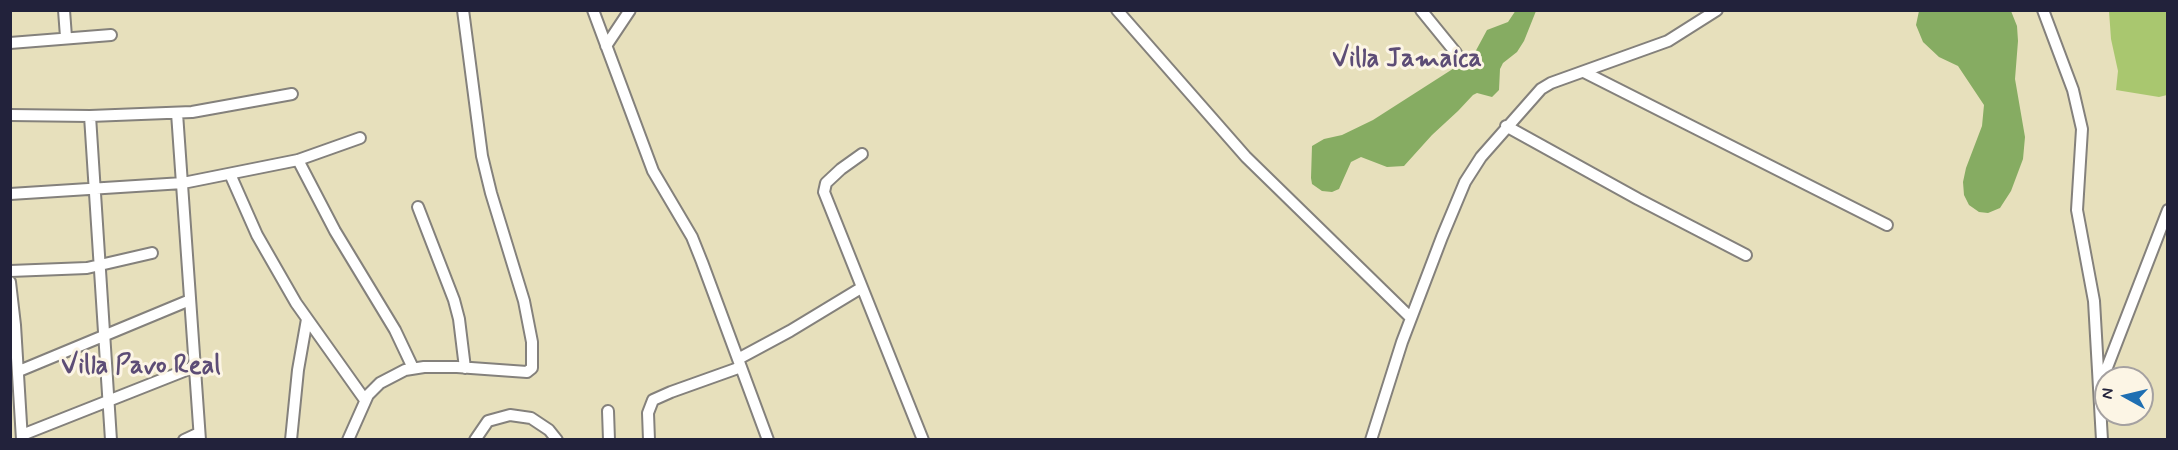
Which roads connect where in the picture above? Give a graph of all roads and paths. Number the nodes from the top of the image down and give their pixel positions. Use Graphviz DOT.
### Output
graph roads {
  1 [pos="64,10"];
  2 [pos="463,10"];
  3 [pos="593,10"];
  4 [pos="630,10"];
  5 [pos="1117,10"];
  6 [pos="1421,10"];
  7 [pos="1717,10"];
  8 [pos="2043,10"];
  9 [pos="111,34"];
  10 [pos="66,37"];
  11 [pos="10,43"];
  12 [pos="606,46"];
  13 [pos="1456,53"];
  14 [pos="1584,72"];
  15 [pos="292,94"];
  16 [pos="177,113"];
  17 [pos="10,115"];
  18 [pos="90,116"];
  19 [pos="1506,126"];
  20 [pos="360,138"];
  21 [pos="862,154"];
  22 [pos="298,160"];
  23 [pos="230,174"];
  24 [pos="183,183"];
  25 [pos="94,189"];
  26 [pos="10,194"];
  27 [pos="418,207"];
  28 [pos="2168,210"];
  29 [pos="1887,225"];
  30 [pos="152,253"];
  31 [pos="1746,255"];
  32 [pos="99,266"];
  33 [pos="10,271"];
  34 [pos="10,282"];
  35 [pos="861,288"];
  36 [pos="190,300"];
  37 [pos="1412,318"];
  38 [pos="307,319"];
  39 [pos="104,334"];
  40 [pos="739,363"];
  41 [pos="2098,366"];
  42 [pos="2107,366"];
  43 [pos="195,367"];
  44 [pos="412,368"];
  45 [pos="465,368"];
  46 [pos="19,371"];
  47 [pos="365,400"];
  48 [pos="108,402"];
  49 [pos="608,411"];
  50 [pos="200,436"];
  51 [pos="22,437"];
  52 [pos="111,440"];
  53 [pos="184,440"];
  54 [pos="291,440"];
  55 [pos="348,440"];
  56 [pos="475,440"];
  57 [pos="557,440"];
  58 [pos="609,440"];
  59 [pos="649,440"];
  60 [pos="768,440"];
  61 [pos="923,440"];
  62 [pos="1371,440"];
  1 -- 10 [label="street"];
  2 -- 45 [label="street"];
  3 -- 12 [label="street"];
  4 -- 12 [label="street"];
  5 -- 37 [label="street"];
  6 -- 13 [label="street"];
  7 -- 14 [label="street"];
  8 -- 41 [label="street"];
  9 -- 10 [label="street"];
  10 -- 11 [label="street"];
  12 -- 40 [label="street"];
  14 -- 19 [label="street"];
  14 -- 29 [label="street"];
  15 -- 16 [label="street"];
  16 -- 18 [label="street"];
  16 -- 24 [label="street"];
  17 -- 18 [label="street"];
  18 -- 25 [label="street"];
  19 -- 31 [label="street"];
  19 -- 37 [label="street"];
  20 -- 22 [label="street"];
  21 -- 35 [label="street"];
  22 -- 23 [label="street"];
  22 -- 44 [label="street"];
  23 -- 24 [label="street"];
  23 -- 38 [label="street"];
  24 -- 25 [label="street"];
  24 -- 36 [label="street"];
  25 -- 26 [label="street"];
  25 -- 32 [label="street"];
  27 -- 45 [label="street"];
  28 -- 42 [label="street"];
  30 -- 32 [label="street"];
  32 -- 33 [label="street"];
  32 -- 39 [label="street"];
  34 -- 46 [label="street"];
  35 -- 40 [label="street"];
  35 -- 61 [label="street"];
  36 -- 39 [label="street"];
  36 -- 43 [label="street"];
  37 -- 62 [label="street"];
  38 -- 47 [label="street"];
  38 -- 54 [label="street"];
  39 -- 46 [label="street"];
  39 -- 48 [label="street"];
  40 -- 59 [label="street"];
  40 -- 60 [label="street"];
  43 -- 48 [label="street"];
  43 -- 50 [label="street"];
  44 -- 45 [label="street"];
  44 -- 47 [label="street"];
  46 -- 51 [label="street"];
  47 -- 55 [label="street"];
  48 -- 51 [label="street"];
  48 -- 52 [label="street"];
  49 -- 58 [label="street"];
  50 -- 53 [label="street"];
  56 -- 57 [label="street"];
}
